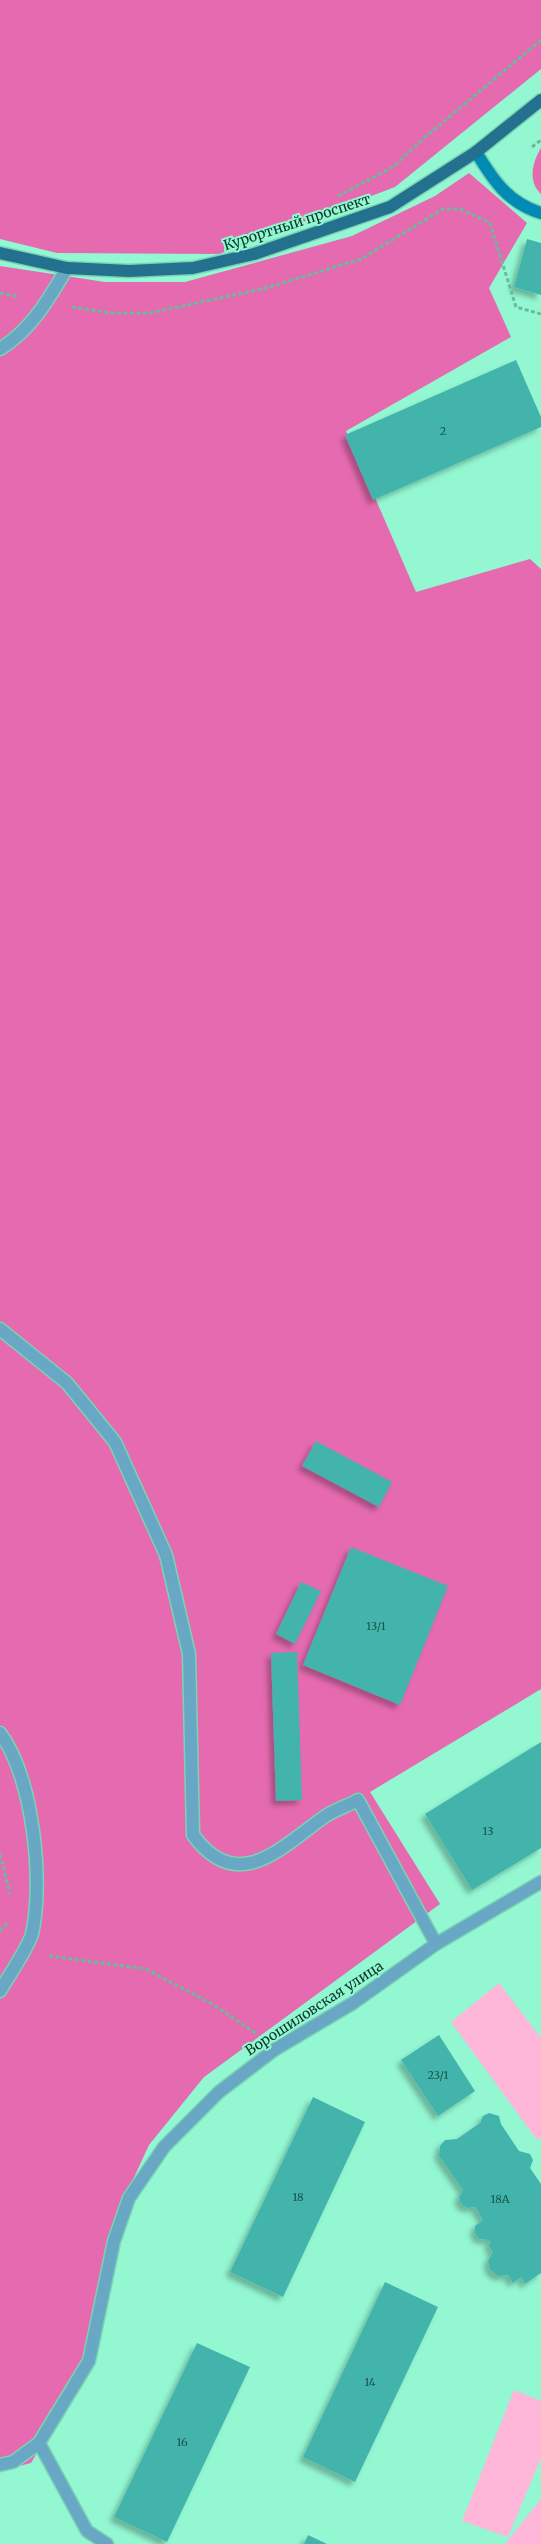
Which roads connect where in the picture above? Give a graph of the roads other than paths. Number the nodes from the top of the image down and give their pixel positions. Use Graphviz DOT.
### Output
graph roads {
  1 [pos="541,100"];
  2 [pos="476,152"];
  3 [pos="541,212"];
  4 [pos="0,253"];
  5 [pos="67,268"];
  6 [pos="0,349"];
  7 [pos="0,1329"];
  8 [pos="0,1733"];
  9 [pos="541,1882"];
  10 [pos="436,1944"];
  11 [pos="0,1991"];
  12 [pos="39,2443"];
  13 [pos="0,2465"];
  14 [pos="107,2544"];
  1 -- 2 [label="main road, Курортный проспект"];
  2 -- 3 [label="street"];
  2 -- 5 [label="main road, Курортный проспект"];
  4 -- 5 [label="main road, Курортный проспект"];
  5 -- 6 [label="street"];
  7 -- 10 [label="street"];
  8 -- 11 [label="street"];
  9 -- 10 [label="street, Ворошиловская улица"];
  10 -- 12 [label="street, Ворошиловская улица"];
  12 -- 13 [label="street, Ворошиловская улица"];
  12 -- 14 [label="street"];
}
